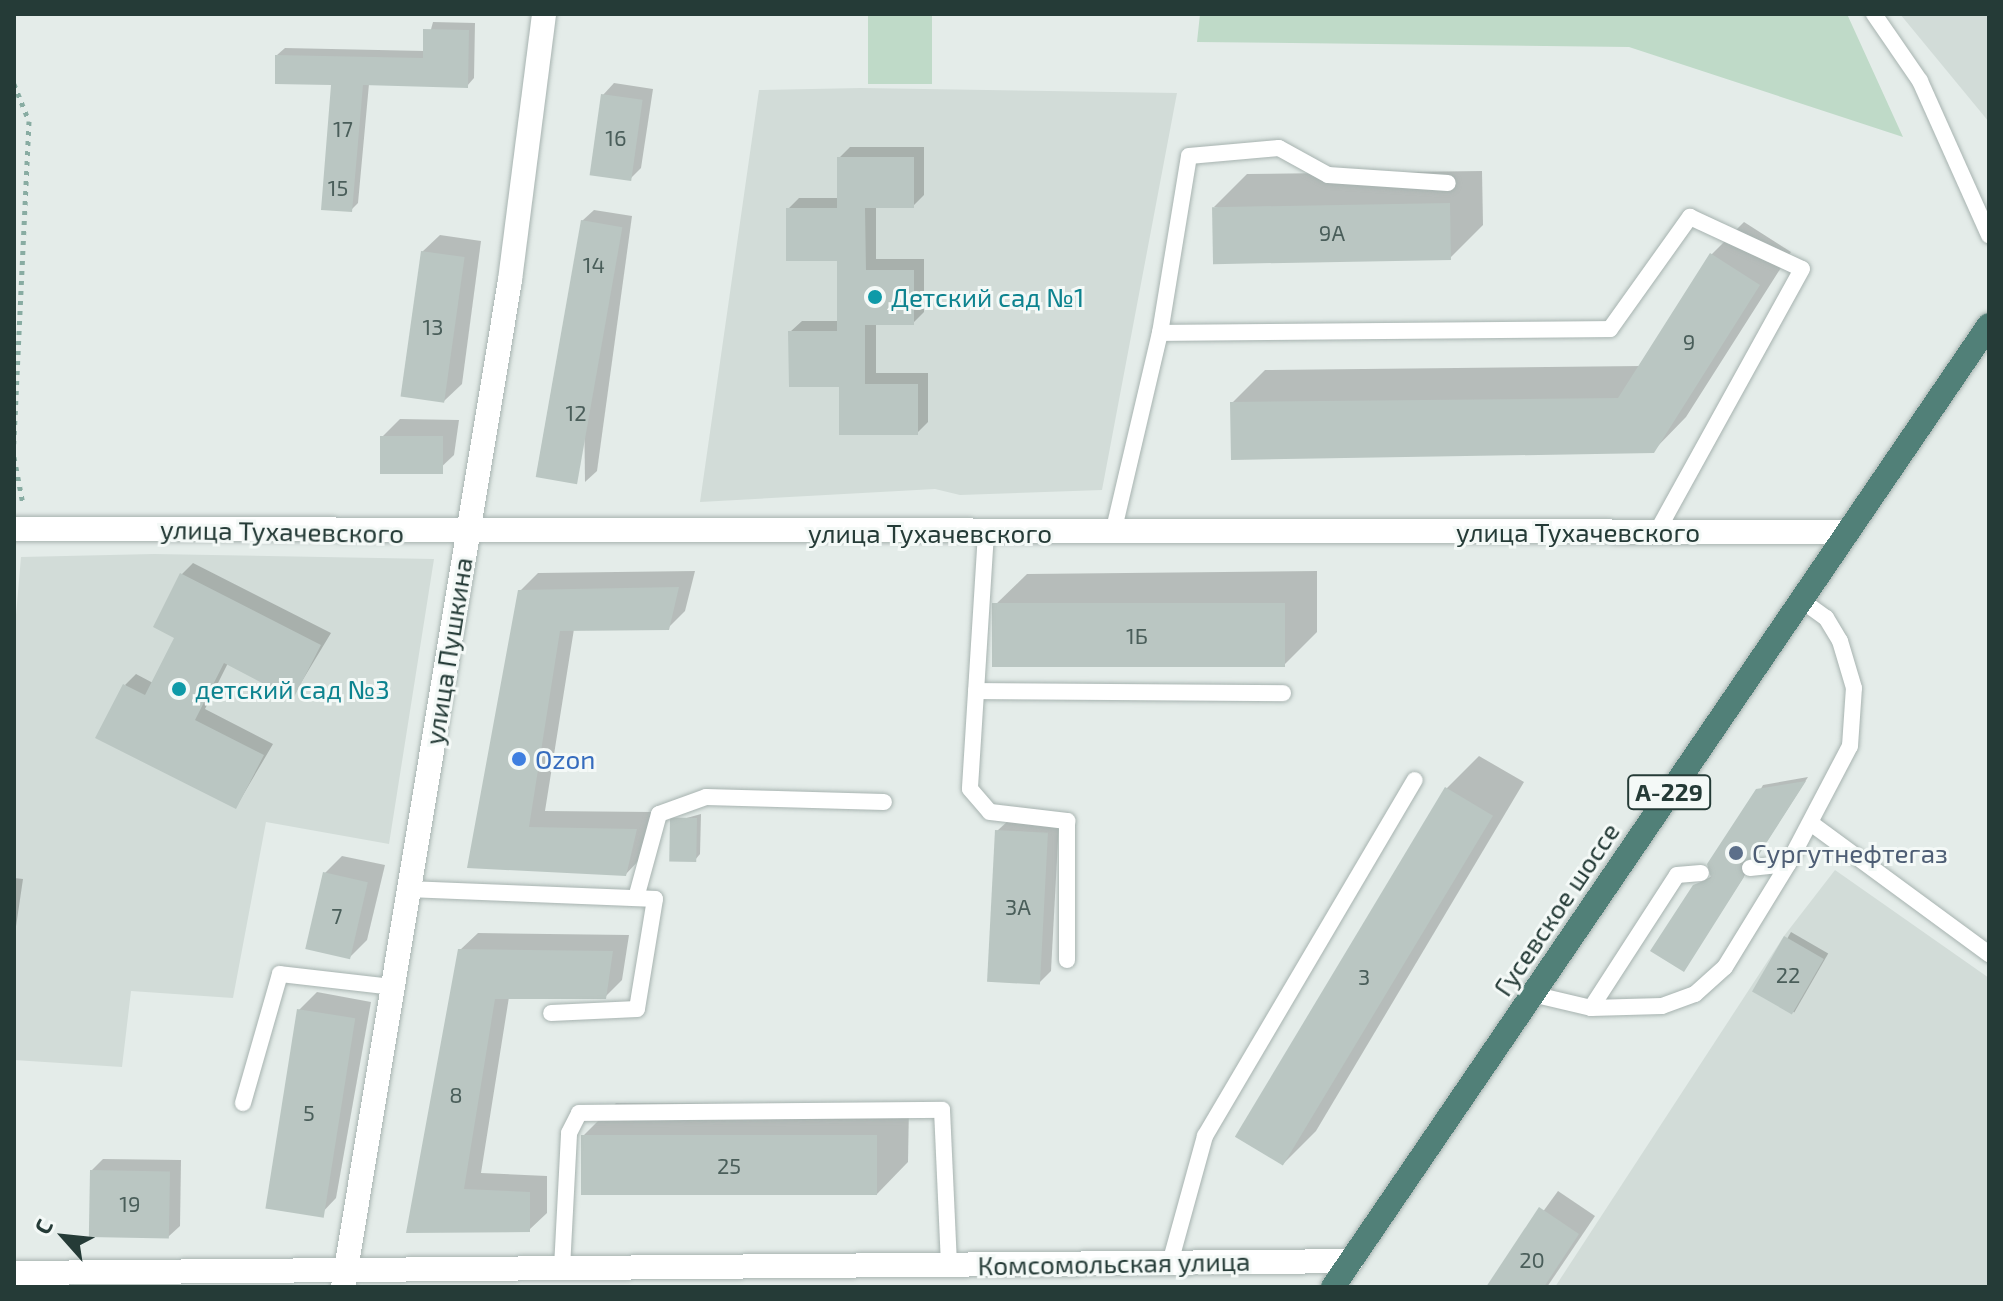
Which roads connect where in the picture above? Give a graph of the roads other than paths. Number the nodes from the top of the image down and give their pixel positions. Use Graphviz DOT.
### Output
graph roads {
  1 [pos="544,14"];
  2 [pos="1874,14"];
  3 [pos="1448,183"];
  4 [pos="1989,235"];
  5 [pos="1989,325"];
  6 [pos="1160,333"];
  7 [pos="21,529"];
  8 [pos="1657,532"];
  9 [pos="1845,532"];
  10 [pos="467,533"];
  11 [pos="986,533"];
  12 [pos="1113,533"];
  13 [pos="1800,599"];
  14 [pos="976,691"];
  15 [pos="1283,693"];
  16 [pos="1415,780"];
  17 [pos="884,802"];
  18 [pos="1812,824"];
  19 [pos="1788,864"];
  20 [pos="1750,868"];
  21 [pos="1701,873"];
  22 [pos="409,889"];
  23 [pos="636,898"];
  24 [pos="1989,954"];
  25 [pos="1067,960"];
  26 [pos="392,987"];
  27 [pos="1532,994"];
  28 [pos="1591,1008"];
  29 [pos="551,1013"];
  30 [pos="243,1103"];
  31 [pos="1351,1261"];
  32 [pos="1170,1263"];
  33 [pos="949,1265"];
  34 [pos="562,1268"];
  35 [pos="14,1273"];
  36 [pos="344,1278"];
  37 [pos="512,1278"];
  38 [pos="1333,1287"];
  1 -- 10 [label="street, улица Пушкина"];
  2 -- 4 [label="lane"];
  3 -- 6 [label="lane"];
  5 -- 9 [label="highway, Гусевское шоссе / А-229"];
  6 -- 8 [label="lane"];
  6 -- 12 [label="lane"];
  7 -- 10 [label="street, улица Тухачевского"];
  8 -- 9 [label="street, улица Тухачевского"];
  8 -- 12 [label="street, улица Тухачевского"];
  9 -- 13 [label="highway, Гусевское шоссе / А-229"];
  10 -- 11 [label="street, улица Тухачевского"];
  10 -- 22 [label="street, улица Пушкина"];
  11 -- 12 [label="street, улица Тухачевского"];
  11 -- 14 [label="lane"];
  13 -- 18 [label="lane"];
  13 -- 27 [label="highway, Гусевское шоссе / А-229"];
  14 -- 15 [label="lane"];
  14 -- 25 [label="lane"];
  16 -- 32 [label="lane"];
  17 -- 23 [label="lane"];
  18 -- 19 [label="lane"];
  18 -- 24 [label="lane"];
  19 -- 20 [label="lane"];
  19 -- 28 [label="lane"];
  21 -- 28 [label="lane"];
  22 -- 23 [label="lane"];
  22 -- 26 [label="street, улица Пушкина"];
  23 -- 29 [label="lane"];
  26 -- 30 [label="lane"];
  26 -- 36 [label="street, улица Пушкина"];
  27 -- 28 [label="lane"];
  27 -- 31 [label="highway, Гусевское шоссе / А-229"];
  31 -- 32 [label="street, Комсомольская улица"];
  31 -- 38 [label="highway, Гусевское шоссе / А-229"];
  32 -- 33 [label="street, Комсомольская улица"];
  33 -- 34 [label="street, Комсомольская улица"];
  33 -- 34 [label="lane"];
  34 -- 37 [label="street, Комсомольская улица"];
  35 -- 36 [label="street, Комсомольская улица"];
  36 -- 37 [label="street, Комсомольская улица"];
}
